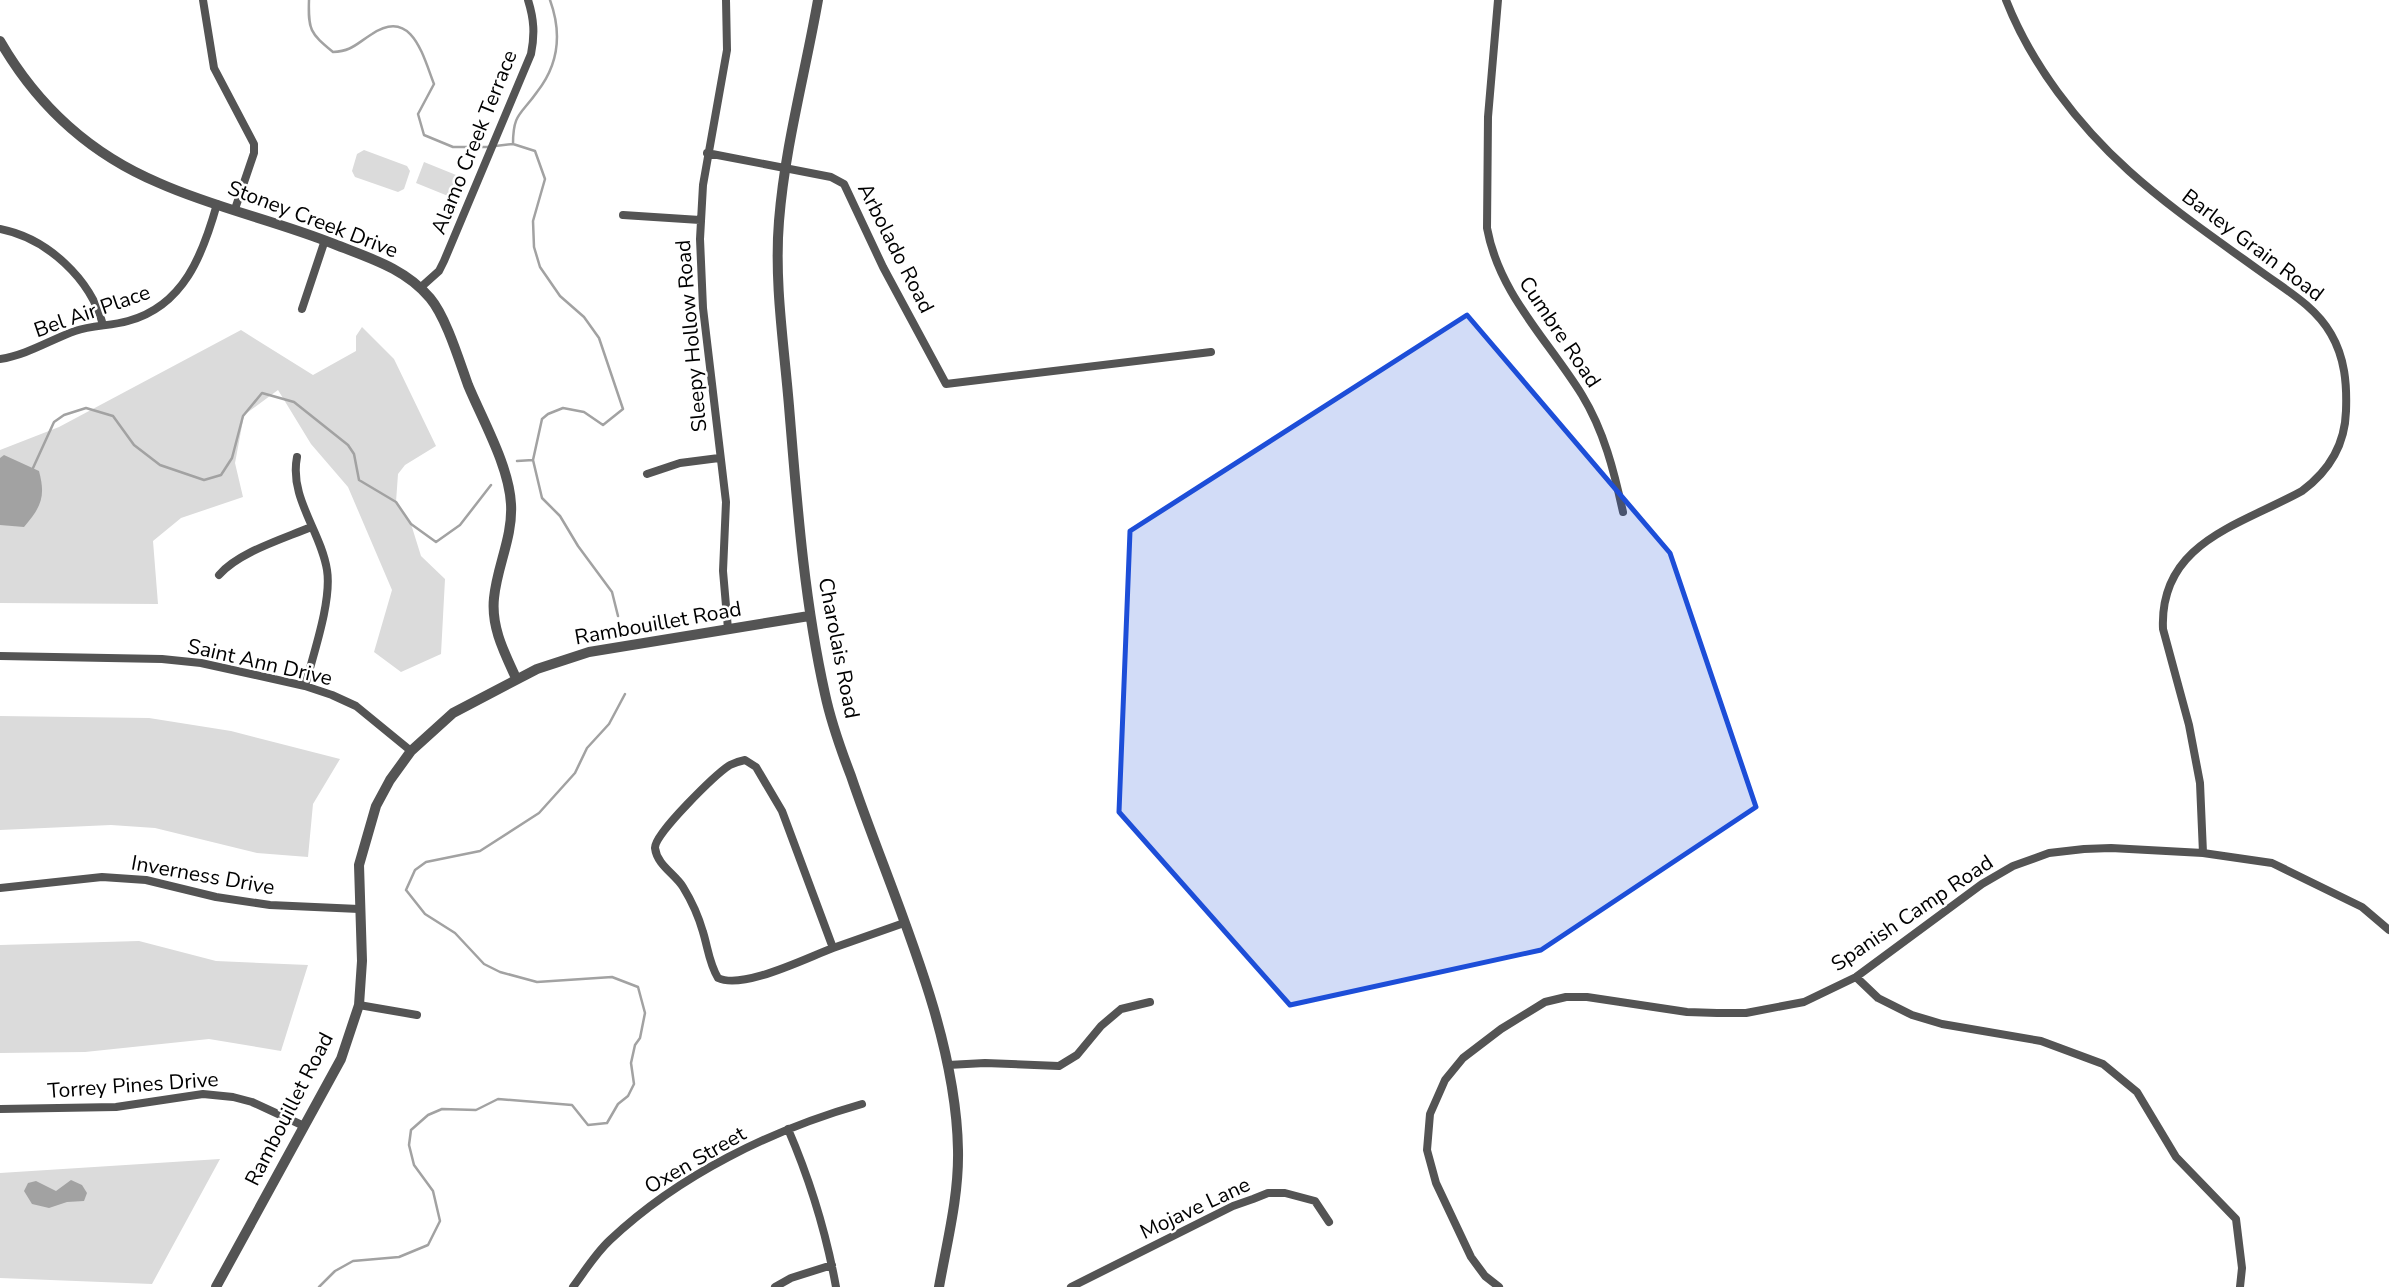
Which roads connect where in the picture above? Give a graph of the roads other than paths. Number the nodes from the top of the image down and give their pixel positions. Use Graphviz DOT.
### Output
graph roads {
  1 [pos="203,0"];
  2 [pos="528,0"];
  3 [pos="726,0"];
  4 [pos="818,0"];
  5 [pos="1498,0"];
  6 [pos="2006,0"];
  7 [pos="0,41"];
  8 [pos="707,153"];
  9 [pos="784,167"];
  10 [pos="217,204"];
  11 [pos="235,209"];
  12 [pos="623,215"];
  13 [pos="700,220"];
  14 [pos="0,229"];
  15 [pos="325,240"];
  16 [pos="421,288"];
  17 [pos="302,309"];
  18 [pos="103,325"];
  19 [pos="1211,352"];
  20 [pos="0,359"];
  21 [pos="297,457"];
  22 [pos="719,458"];
  23 [pos="647,474"];
  24 [pos="1623,512"];
  25 [pos="311,527"];
  26 [pos="219,575"];
  27 [pos="809,616"];
  28 [pos="728,629"];
  29 [pos="0,656"];
  30 [pos="516,678"];
  31 [pos="305,686"];
  32 [pos="411,751"];
  33 [pos="2203,853"];
  34 [pos="0,888"];
  35 [pos="359,909"];
  36 [pos="904,923"];
  37 [pos="2389,930"];
  38 [pos="833,948"];
  39 [pos="1856,977"];
  40 [pos="1150,1002"];
  41 [pos="359,1005"];
  42 [pos="417,1015"];
  43 [pos="948,1065"];
  44 [pos="862,1104"];
  45 [pos="0,1109"];
  46 [pos="304,1126"];
  47 [pos="788,1129"];
  48 [pos="1329,1222"];
  49 [pos="832,1265"];
  50 [pos="216,1287"];
  51 [pos="573,1287"];
  52 [pos="775,1287"];
  53 [pos="836,1287"];
  54 [pos="939,1287"];
  55 [pos="1071,1287"];
  56 [pos="1499,1287"];
  57 [pos="2240,1287"];
  1 -- 11 [label="street"];
  2 -- 16 [label="street, Alamo Creek Terrace"];
  3 -- 8 [label="street, Sleepy Hollow Road"];
  4 -- 9 [label="street, Charolais Road"];
  5 -- 24 [label="street, Cumbre Road"];
  6 -- 33 [label="street, Barley Grain Road"];
  7 -- 10 [label="street, Stoney Creek Drive"];
  8 -- 9 [label="street, Arbolado Road"];
  8 -- 13 [label="street, Sleepy Hollow Road"];
  9 -- 19 [label="street, Arbolado Road"];
  9 -- 27 [label="street, Charolais Road"];
  10 -- 11 [label="street, Stoney Creek Drive"];
  10 -- 18 [label="street, Bel Air Place"];
  11 -- 15 [label="street, Stoney Creek Drive"];
  12 -- 13 [label="street"];
  13 -- 22 [label="street, Sleepy Hollow Road"];
  14 -- 18 [label="street"];
  15 -- 16 [label="street, Stoney Creek Drive"];
  15 -- 17 [label="street"];
  16 -- 30 [label="street, Stoney Creek Drive"];
  18 -- 20 [label="street, Bel Air Place"];
  21 -- 25 [label="street"];
  22 -- 23 [label="street"];
  22 -- 28 [label="street, Sleepy Hollow Road"];
  25 -- 26 [label="street"];
  25 -- 31 [label="street"];
  27 -- 28 [label="street, Rambouillet Road"];
  27 -- 36 [label="street, Charolais Road"];
  28 -- 30 [label="street, Rambouillet Road"];
  29 -- 31 [label="street, Saint Ann Drive"];
  30 -- 32 [label="street, Rambouillet Road"];
  31 -- 32 [label="street, Saint Ann Drive"];
  32 -- 35 [label="street, Rambouillet Road"];
  33 -- 37 [label="street, Spanish Camp Road"];
  33 -- 39 [label="street, Spanish Camp Road"];
  34 -- 35 [label="street, Inverness Drive"];
  35 -- 41 [label="street, Rambouillet Road"];
  36 -- 38 [label="street"];
  36 -- 43 [label="street, Charolais Road"];
  38 -- 38 [label="street"];
  39 -- 56 [label="street, Spanish Camp Road"];
  39 -- 57 [label="street"];
  40 -- 43 [label="street"];
  41 -- 42 [label="street"];
  41 -- 46 [label="street, Rambouillet Road"];
  43 -- 54 [label="street, Charolais Road"];
  44 -- 47 [label="street, Oxen Street"];
  45 -- 46 [label="street, Torrey Pines Drive"];
  46 -- 50 [label="street, Rambouillet Road"];
  47 -- 49 [label="street"];
  47 -- 51 [label="street, Oxen Street"];
  48 -- 55 [label="street, Mojave Lane"];
  49 -- 52 [label="street"];
  49 -- 53 [label="street"];
}
